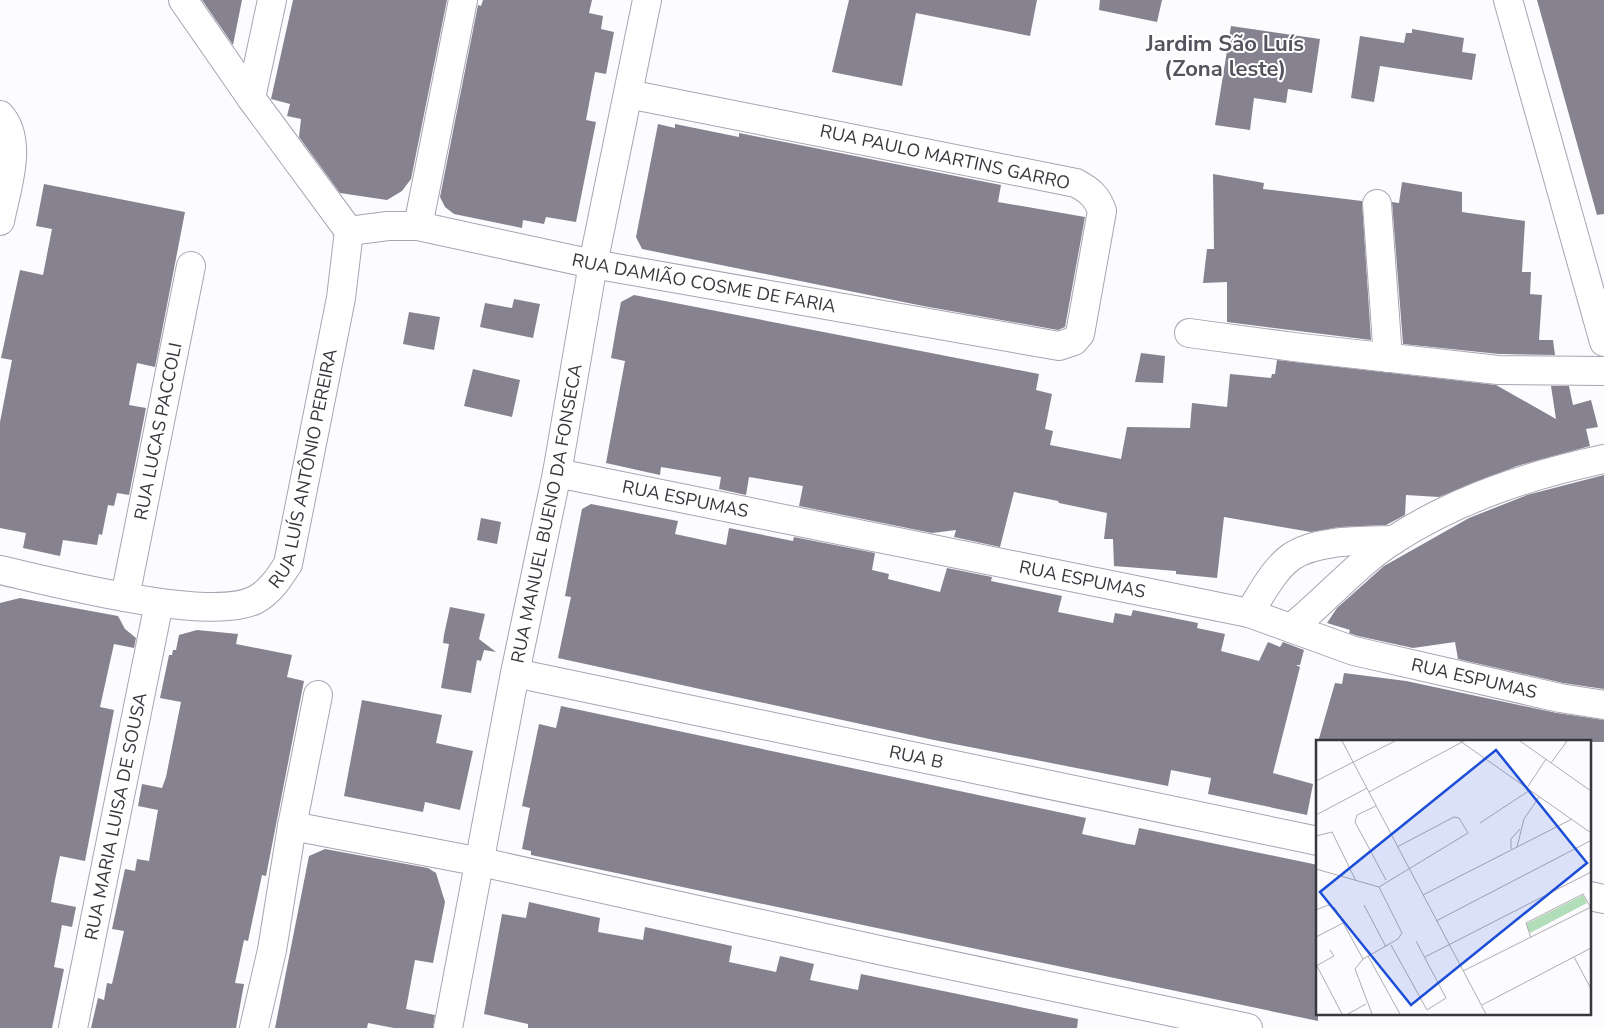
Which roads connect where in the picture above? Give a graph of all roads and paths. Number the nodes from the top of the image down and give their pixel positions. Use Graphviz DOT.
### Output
graph roads {
  1 [pos="183,0"];
  2 [pos="272,0"];
  3 [pos="463,0"];
  4 [pos="648,0"];
  5 [pos="1508,0"];
  6 [pos="628,94"];
  7 [pos="251,98"];
  8 [pos="0,115"];
  9 [pos="1377,204"];
  10 [pos="0,221"];
  11 [pos="418,226"];
  12 [pos="349,231"];
  13 [pos="593,264"];
  14 [pos="191,266"];
  15 [pos="1189,333"];
  16 [pos="1604,342"];
  17 [pos="1059,346"];
  18 [pos="1388,358"];
  19 [pos="1604,371"];
  20 [pos="1604,459"];
  21 [pos="557,473"];
  22 [pos="1394,540"];
  23 [pos="0,570"];
  24 [pos="125,597"];
  25 [pos="159,603"];
  26 [pos="1249,613"];
  27 [pos="1291,628"];
  28 [pos="515,673"];
  29 [pos="318,695"];
  30 [pos="1604,705"];
  31 [pos="292,826"];
  32 [pos="1316,841"];
  33 [pos="481,862"];
  34 [pos="73,1028"];
  35 [pos="254,1028"];
  36 [pos="448,1028"];
  37 [pos="1248,1028"];
  1 -- 7 [label="street"];
  2 -- 7 [label="street"];
  3 -- 11 [label="street"];
  4 -- 6 [label="street, RUA MANUEL BUENO DA FONSECA"];
  5 -- 16 [label="street"];
  6 -- 13 [label="street, RUA MANUEL BUENO DA FONSECA"];
  6 -- 17 [label="street, RUA PAULO MARTINS GARRO"];
  7 -- 12 [label="street"];
  8 -- 10 [label="street"];
  9 -- 18 [label="street"];
  11 -- 12 [label="street, RUA DAMIÃO COSME DE FARIA"];
  11 -- 13 [label="street, RUA DAMIÃO COSME DE FARIA"];
  12 -- 25 [label="street, RUA LUÍS ANTÔNIO PEREIRA"];
  13 -- 17 [label="street, RUA DAMIÃO COSME DE FARIA"];
  13 -- 21 [label="street, RUA MANUEL BUENO DA FONSECA"];
  14 -- 24 [label="street, RUA LUCAS PACCOLI"];
  15 -- 18 [label="street"];
  18 -- 19 [label="street"];
  20 -- 22 [label="street"];
  21 -- 26 [label="street, RUA ESPUMAS"];
  21 -- 28 [label="street, RUA MANUEL BUENO DA FONSECA"];
  22 -- 26 [label="street"];
  22 -- 27 [label="street"];
  23 -- 24 [label="street, RUA LUÍS ANTÔNIO PEREIRA"];
  24 -- 25 [label="street, RUA LUÍS ANTÔNIO PEREIRA"];
  25 -- 34 [label="street, RUA MARIA LUISA DE SOUSA"];
  26 -- 27 [label="street, RUA ESPUMAS"];
  27 -- 30 [label="street, RUA ESPUMAS"];
  28 -- 32 [label="street, RUA B"];
  28 -- 33 [label="street, RUA MANUEL BUENO DA FONSECA"];
  29 -- 31 [label="street"];
  31 -- 33 [label="street"];
  31 -- 35 [label="street"];
  33 -- 36 [label="street, RUA MANUEL BUENO DA FONSECA"];
  33 -- 37 [label="street"];
}
